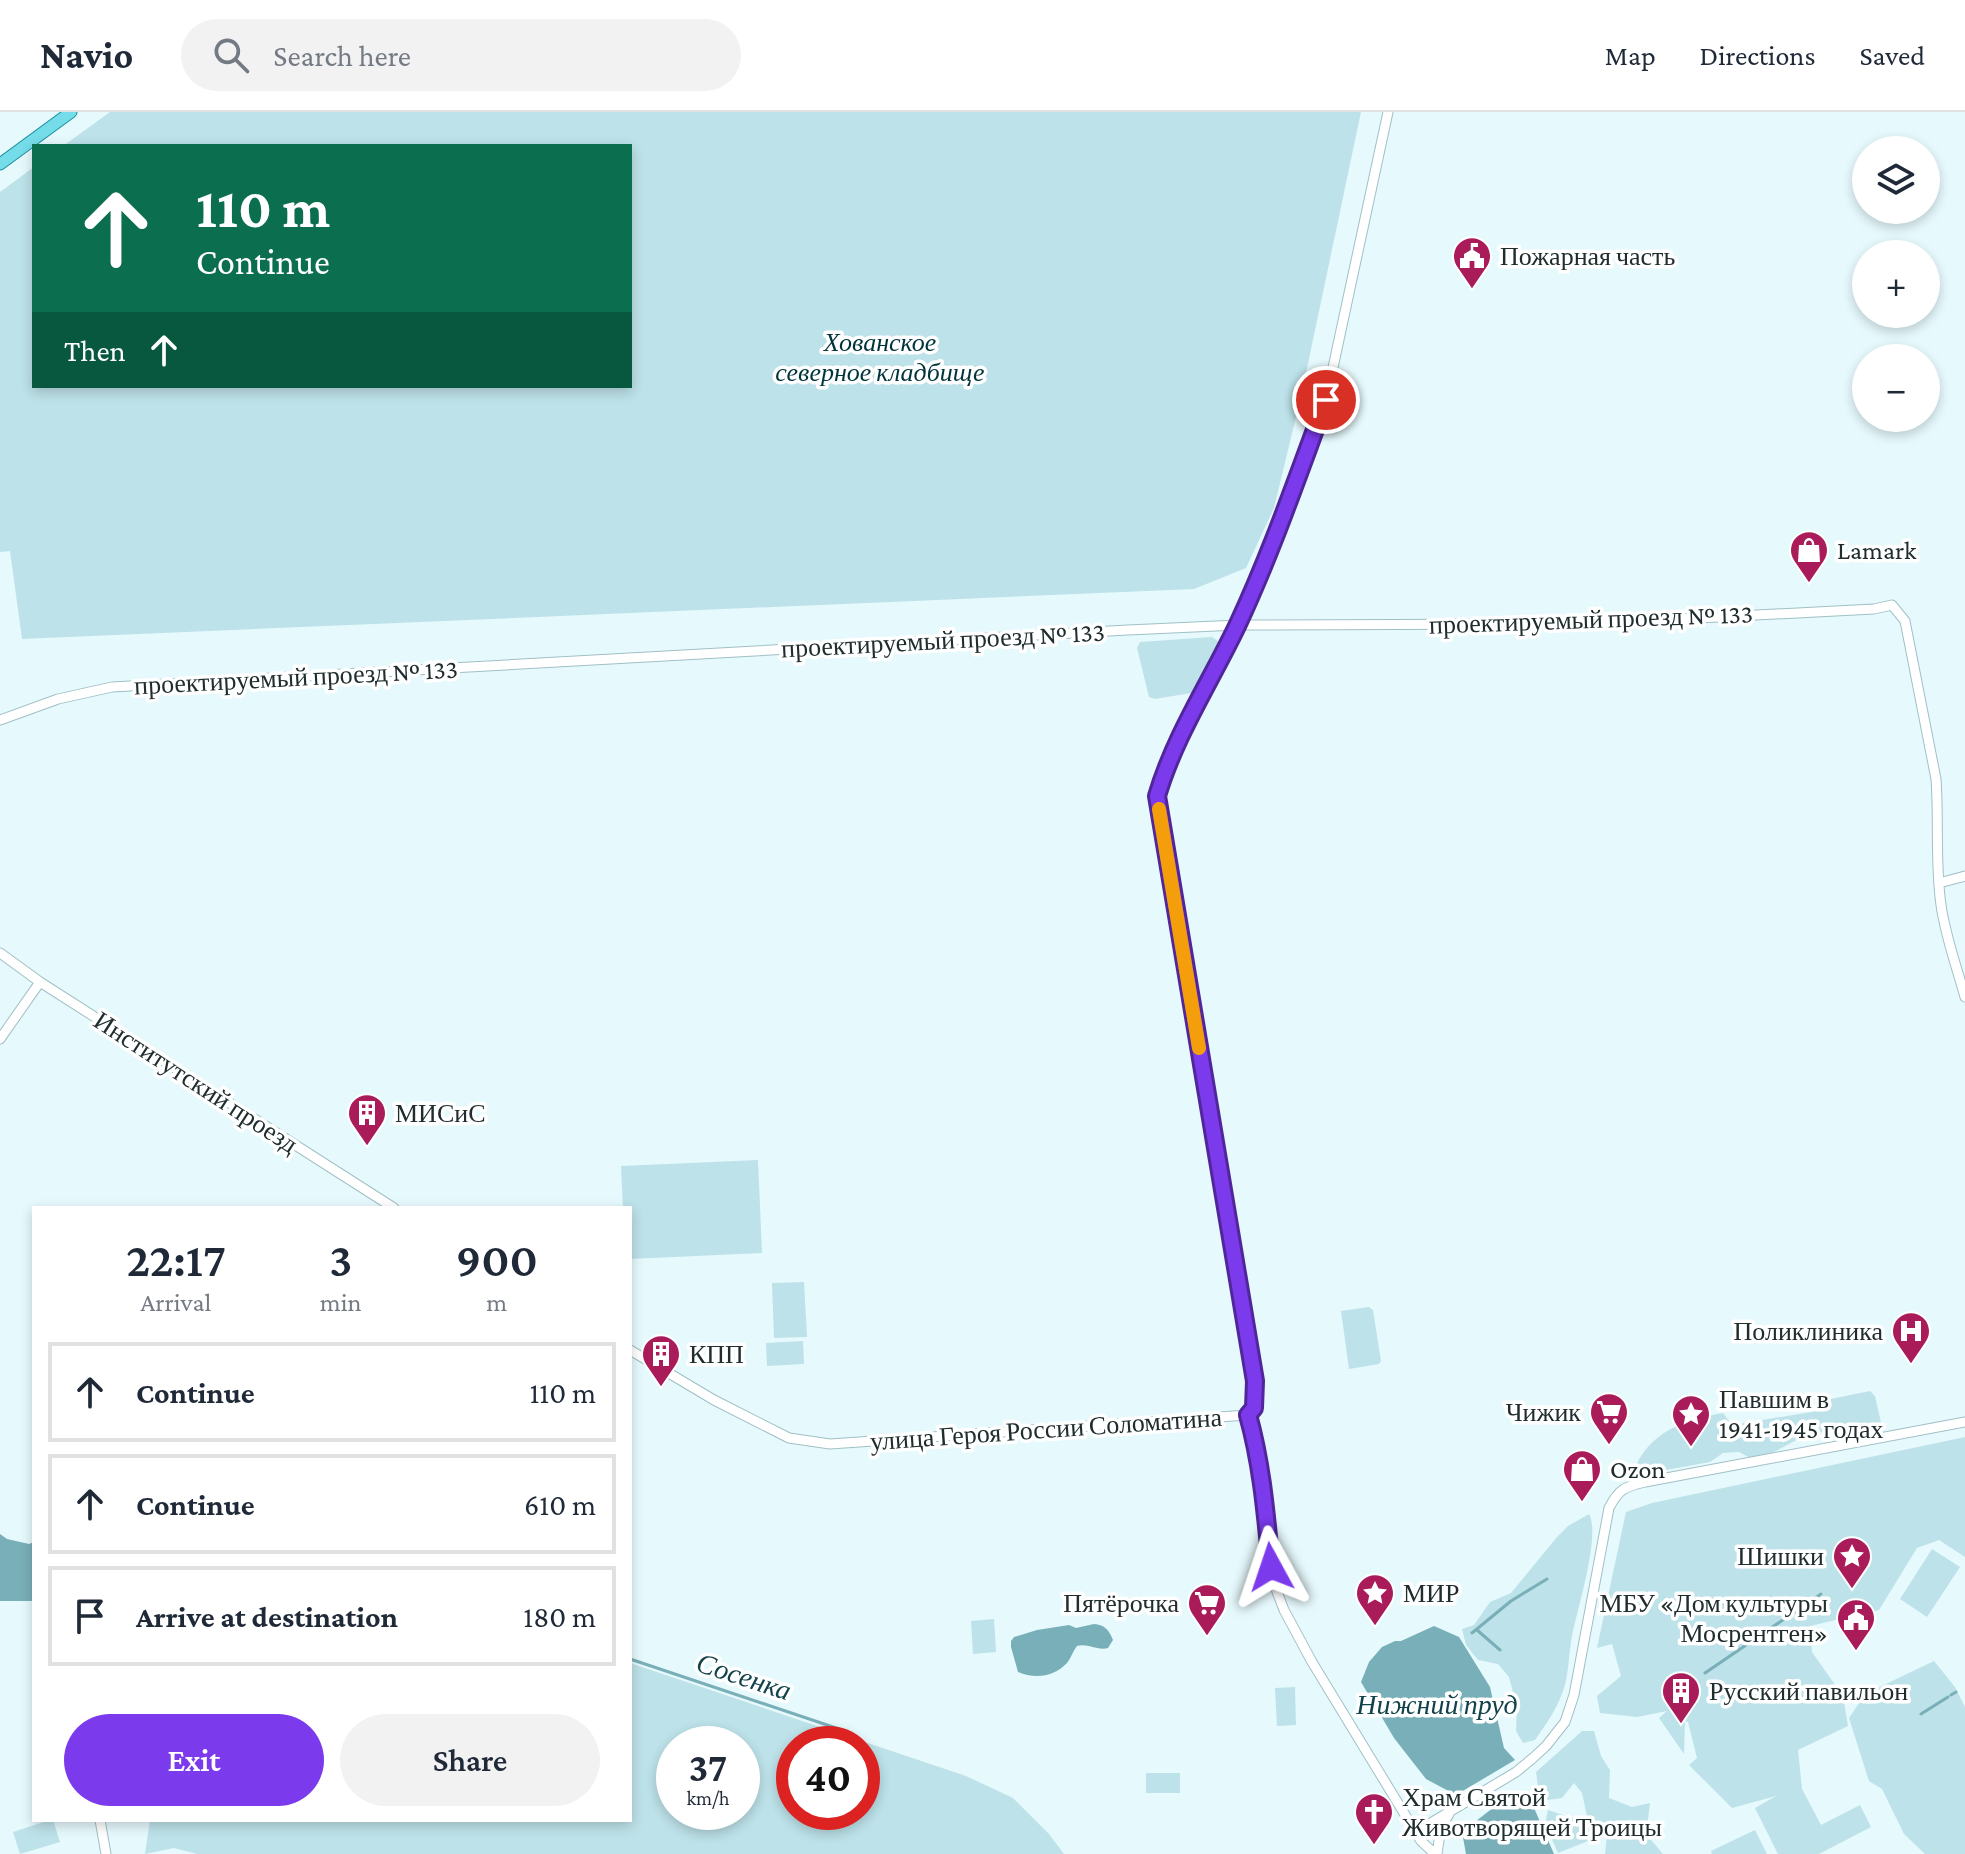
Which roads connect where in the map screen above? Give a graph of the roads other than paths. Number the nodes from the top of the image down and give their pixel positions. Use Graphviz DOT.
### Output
graph roads {
  1 [pos="71,112"];
  2 [pos="1388,112"];
  3 [pos="0,164"];
  4 [pos="1238,625"];
  5 [pos="0,720"];
  6 [pos="1965,876"];
  7 [pos="1939,883"];
  8 [pos="0,953"];
  9 [pos="40,982"];
  10 [pos="1965,997"];
  11 [pos="0,1039"];
  12 [pos="391,1206"];
  13 [pos="632,1351"];
  14 [pos="1248,1415"];
  15 [pos="1965,1422"];
  16 [pos="1402,1808"];
  17 [pos="1452,1811"];
  18 [pos="100,1822"];
  19 [pos="1425,1826"];
  20 [pos="1440,1836"];
  21 [pos="1422,1842"];
  22 [pos="106,1854"];
  23 [pos="1436,1854"];
  1 -- 3 [label="main road"];
  2 -- 4 [label="street"];
  4 -- 5 [label="street, проектируемый проезд № 133"];
  4 -- 7 [label="street, проектируемый проезд № 133"];
  4 -- 14 [label="street"];
  6 -- 7 [label="street"];
  7 -- 10 [label="street"];
  8 -- 9 [label="street, Институтский проезд"];
  9 -- 11 [label="street"];
  9 -- 12 [label="street, Институтский проезд"];
  13 -- 14 [label="street, улица Героя России Соломатина"];
  14 -- 16 [label="street, улица Героя России Соломатина"];
  15 -- 17 [label="street"];
  16 -- 19 [label="street, улица Героя России Соломатина"];
  16 -- 21 [label="street, улица Героя России Соломатина"];
  17 -- 19 [label="street"];
  17 -- 20 [label="street"];
  18 -- 22 [label="street"];
  19 -- 20 [label="street, улица Героя России Соломатина"];
  19 -- 21 [label="street"];
  20 -- 21 [label="street"];
  20 -- 23 [label="street"];
  21 -- 23 [label="street, улица Героя России Соломатина"];
}
